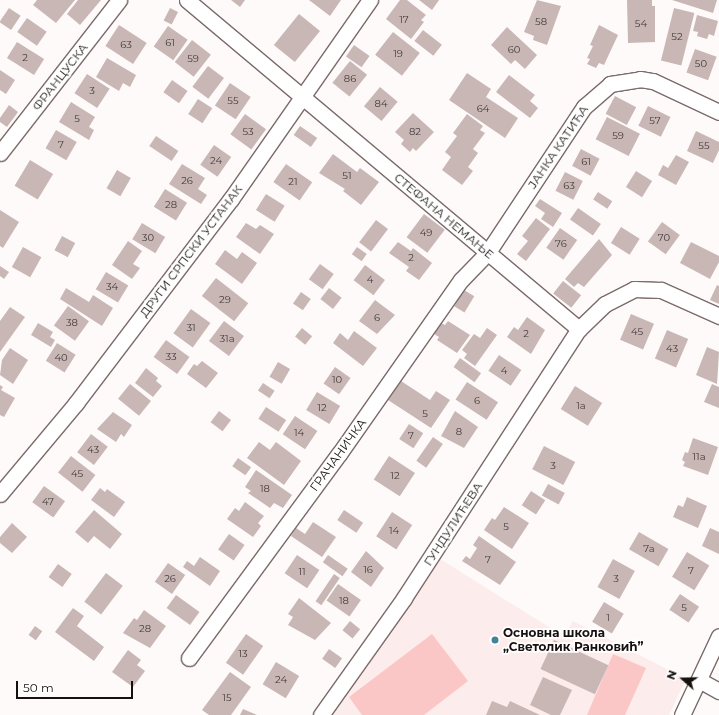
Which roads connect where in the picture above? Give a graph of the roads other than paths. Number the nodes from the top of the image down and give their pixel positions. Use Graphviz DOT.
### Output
graph roads {
  1 [pos="119,0"];
  2 [pos="187,0"];
  3 [pos="370,0"];
  4 [pos="303,97"];
  5 [pos="719,112"];
  6 [pos="0,153"];
  7 [pos="488,252"];
  8 [pos="719,316"];
  9 [pos="579,329"];
  10 [pos="0,494"];
  11 [pos="719,636"];
  12 [pos="189,658"];
  13 [pos="699,680"];
  14 [pos="719,691"];
  15 [pos="321,715"];
  16 [pos="682,715"];
  1 -- 6 [label="street, ФРАНЦУСКА"];
  2 -- 4 [label="street, СТЕФАНА НЕМАЊЕ"];
  3 -- 4 [label="street, ДРУГИ СРПСКИ УСТАНАК"];
  4 -- 7 [label="street, СТЕФАНА НЕМАЊЕ"];
  4 -- 10 [label="street, ДРУГИ СРПСКИ УСТАНАК"];
  5 -- 7 [label="street, ЈАНКА КАТИЋА"];
  7 -- 9 [label="street, СТЕФАНА НЕМАЊЕ"];
  7 -- 12 [label="street, ГРАЧАНИЧКА"];
  8 -- 9 [label="street"];
  9 -- 15 [label="street, ГУНДУЛИЋЕВА"];
  11 -- 13 [label="street"];
  13 -- 14 [label="street"];
  13 -- 16 [label="street"];
}
